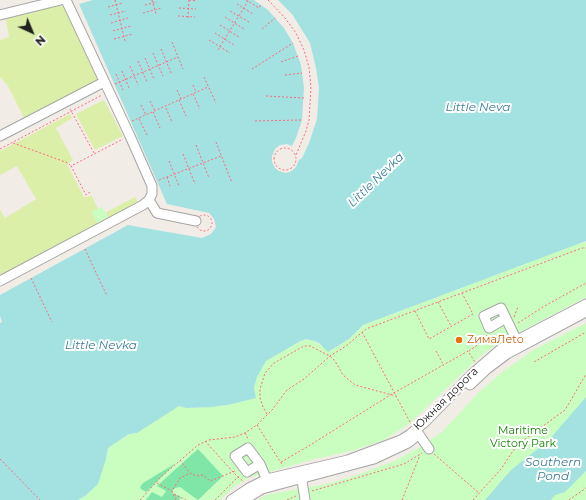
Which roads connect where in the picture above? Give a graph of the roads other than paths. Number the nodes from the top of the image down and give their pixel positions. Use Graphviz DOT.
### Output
graph roads {
  1 [pos="61,0"];
  2 [pos="66,0"];
  3 [pos="0,15"];
  4 [pos="104,82"];
  5 [pos="0,136"];
  6 [pos="149,200"];
  7 [pos="196,220"];
  8 [pos="0,281"];
  9 [pos="586,304"];
  10 [pos="586,312"];
  11 [pos="489,328"];
  12 [pos="518,344"];
  13 [pos="415,430"];
  14 [pos="428,449"];
  15 [pos="260,464"];
  16 [pos="301,475"];
  17 [pos="268,483"];
  18 [pos="304,497"];
  19 [pos="231,500"];
  20 [pos="244,500"];
  1 -- 3 [label="street"];
  2 -- 4 [label="street"];
  4 -- 5 [label="street"];
  4 -- 6 [label="street"];
  6 -- 7 [label="street"];
  6 -- 8 [label="street"];
  9 -- 12 [label="street, Южная дорога"];
  10 -- 12 [label="street, Южная дорога"];
  11 -- 12 [label="street"];
  12 -- 13 [label="street, Южная дорога"];
  13 -- 14 [label="street"];
  13 -- 16 [label="street, Южная дорога"];
  15 -- 15 [label="street"];
  15 -- 17 [label="street"];
  16 -- 17 [label="street, Южная дорога"];
  16 -- 18 [label="street"];
  17 -- 19 [label="street, Южная дорога"];
  17 -- 20 [label="street, Южная дорога"];
}
